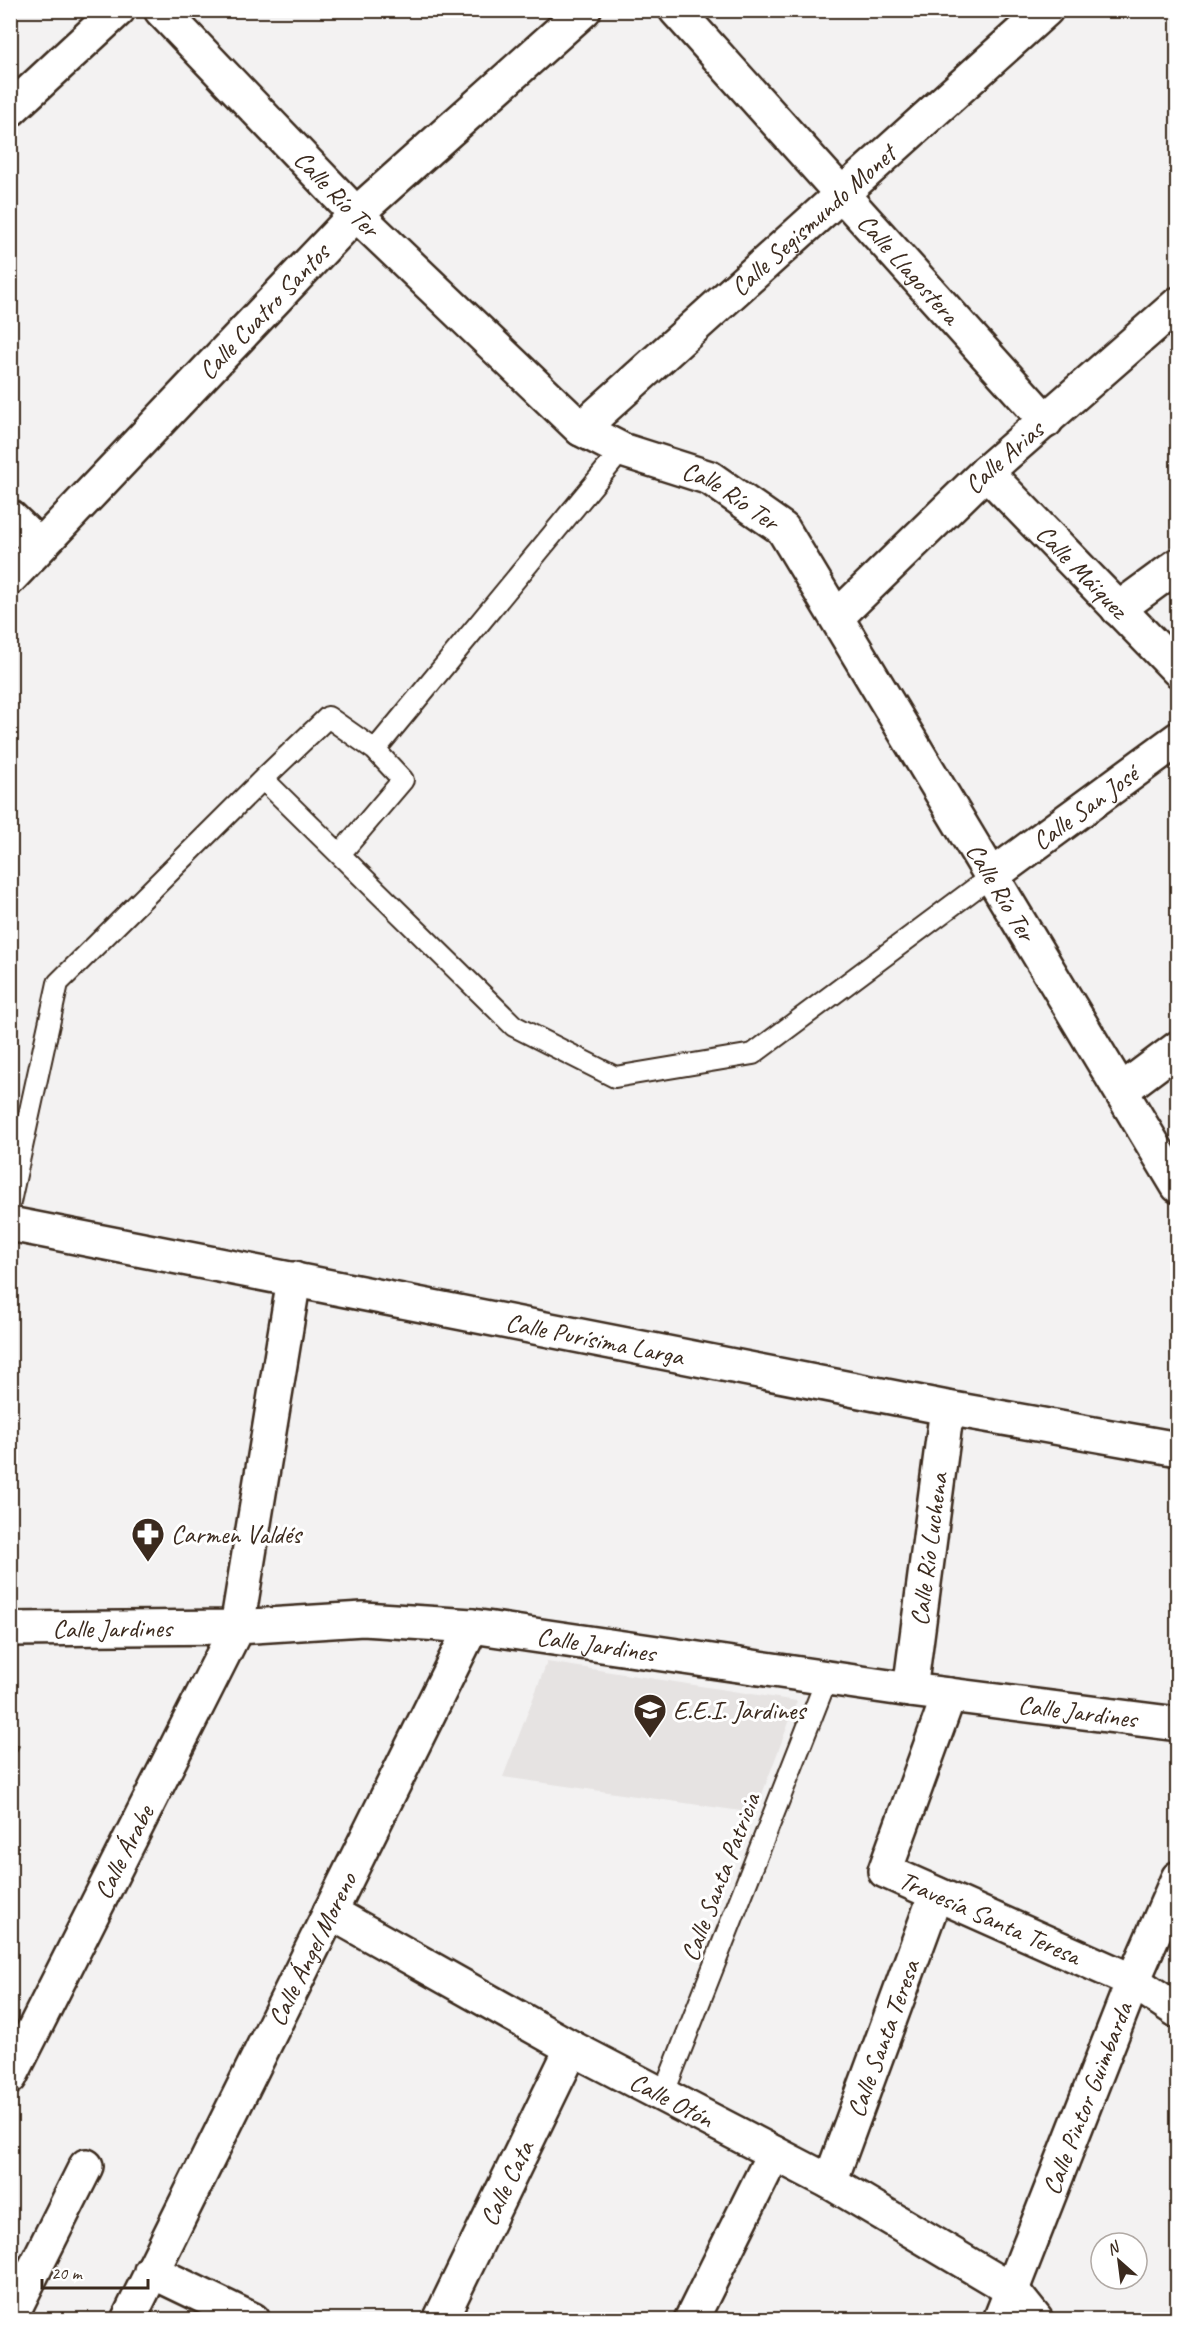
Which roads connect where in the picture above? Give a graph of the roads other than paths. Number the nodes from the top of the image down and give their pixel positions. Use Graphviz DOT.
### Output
graph roads {
  1 [pos="118,10"];
  2 [pos="161,10"];
  3 [pos="584,10"];
  4 [pos="676,10"];
  5 [pos="1046,10"];
  6 [pos="10,110"];
  7 [pos="841,195"];
  8 [pos="356,214"];
  9 [pos="1178,304"];
  10 [pos="1046,421"];
  11 [pos="581,429"];
  12 [pos="622,450"];
  13 [pos="986,472"];
  14 [pos="10,518"];
  15 [pos="40,546"];
  16 [pos="1178,565"];
  17 [pos="10,578"];
  18 [pos="1119,609"];
  19 [pos="837,617"];
  20 [pos="1178,670"];
  21 [pos="1178,740"];
  22 [pos="375,750"];
  23 [pos="263,779"];
  24 [pos="340,854"];
  25 [pos="993,876"];
  26 [pos="1178,1048"];
  27 [pos="1122,1090"];
  28 [pos="1178,1186"];
  29 [pos="10,1202"];
  30 [pos="10,1224"];
  31 [pos="294,1279"];
  32 [pos="947,1408"];
  33 [pos="1178,1449"];
  34 [pos="472,1626"];
  35 [pos="237,1628"];
  36 [pos="10,1629"];
  37 [pos="827,1678"];
  38 [pos="910,1690"];
  39 [pos="949,1695"];
  40 [pos="1178,1724"];
  41 [pos="1178,1878"];
  42 [pos="936,1894"];
  43 [pos="330,1912"];
  44 [pos="1133,1981"];
  45 [pos="1178,2011"];
  46 [pos="572,2048"];
  47 [pos="10,2077"];
  48 [pos="663,2095"];
  49 [pos="774,2153"];
  50 [pos="86,2166"];
  51 [pos="830,2182"];
  52 [pos="152,2271"];
  53 [pos="1012,2290"];
  54 [pos="10,2318"];
  55 [pos="129,2319"];
  56 [pos="254,2319"];
  57 [pos="440,2319"];
  58 [pos="691,2319"];
  59 [pos="1000,2319"];
  60 [pos="1036,2319"];
  1 -- 6 [label="street"];
  2 -- 8 [label="street, Calle Río Ter"];
  3 -- 8 [label="street, Calle Cuatro Santos"];
  4 -- 7 [label="street, Calle Llagostera"];
  5 -- 7 [label="street, Calle Segismundo Monet"];
  7 -- 10 [label="street, Calle Llagostera"];
  7 -- 11 [label="street, Calle Segismundo Monet"];
  8 -- 11 [label="street, Calle Río Ter"];
  8 -- 15 [label="street, Calle Cuatro Santos"];
  9 -- 10 [label="street, Calle Arias"];
  10 -- 13 [label="street, Calle Arias"];
  11 -- 12 [label="street, Calle Río Ter"];
  12 -- 19 [label="street, Calle Río Ter"];
  12 -- 22 [label="lane"];
  13 -- 18 [label="street, Calle Máiquez"];
  13 -- 19 [label="street, Calle Arias"];
  14 -- 15 [label="street"];
  15 -- 17 [label="street, Calle Cuatro Santos"];
  16 -- 18 [label="street"];
  18 -- 20 [label="street, Calle Máiquez"];
  19 -- 25 [label="street, Calle Río Ter"];
  21 -- 25 [label="street, Calle San José"];
  22 -- 23 [label="lane"];
  22 -- 24 [label="lane"];
  23 -- 24 [label="lane"];
  23 -- 29 [label="lane"];
  24 -- 25 [label="lane"];
  25 -- 27 [label="street, Calle Río Ter"];
  26 -- 27 [label="street"];
  27 -- 28 [label="street, Calle Río Ter"];
  30 -- 31 [label="street, Calle Purísima Larga"];
  31 -- 32 [label="street, Calle Purísima Larga"];
  31 -- 35 [label="street, Calle Árabe"];
  32 -- 33 [label="street, Calle Purísima Larga"];
  32 -- 38 [label="street, Calle Río Luchena"];
  34 -- 35 [label="street, Calle Jardines"];
  34 -- 37 [label="street, Calle Jardines"];
  34 -- 43 [label="street, Calle Ángel Moreno"];
  35 -- 36 [label="street, Calle Jardines"];
  35 -- 47 [label="street, Calle Árabe"];
  37 -- 38 [label="street, Calle Jardines"];
  37 -- 48 [label="lane, Calle Santa Patricia"];
  38 -- 39 [label="street, Calle Jardines"];
  39 -- 40 [label="street, Calle Jardines"];
  39 -- 42 [label="street, Travesía Santa Teresa"];
  41 -- 44 [label="street, Calle Pintor Guimbarda"];
  42 -- 44 [label="street, Travesía Santa Teresa"];
  42 -- 51 [label="street, Calle Santa Teresa"];
  43 -- 46 [label="street, Calle Otón"];
  43 -- 52 [label="street, Calle Ángel Moreno"];
  44 -- 45 [label="street, Travesía Santa Teresa"];
  44 -- 53 [label="street, Calle Pintor Guimbarda"];
  46 -- 48 [label="street, Calle Otón"];
  46 -- 57 [label="street, Calle Cata"];
  48 -- 49 [label="street, Calle Otón"];
  49 -- 51 [label="street, Calle Otón"];
  49 -- 58 [label="street"];
  50 -- 54 [label="street"];
  51 -- 53 [label="street, Calle Otón"];
  52 -- 55 [label="street, Calle Ángel Moreno"];
  52 -- 56 [label="street"];
  53 -- 59 [label="street, Calle Pintor Guimbarda"];
  53 -- 60 [label="street, Calle Otón"];
}
